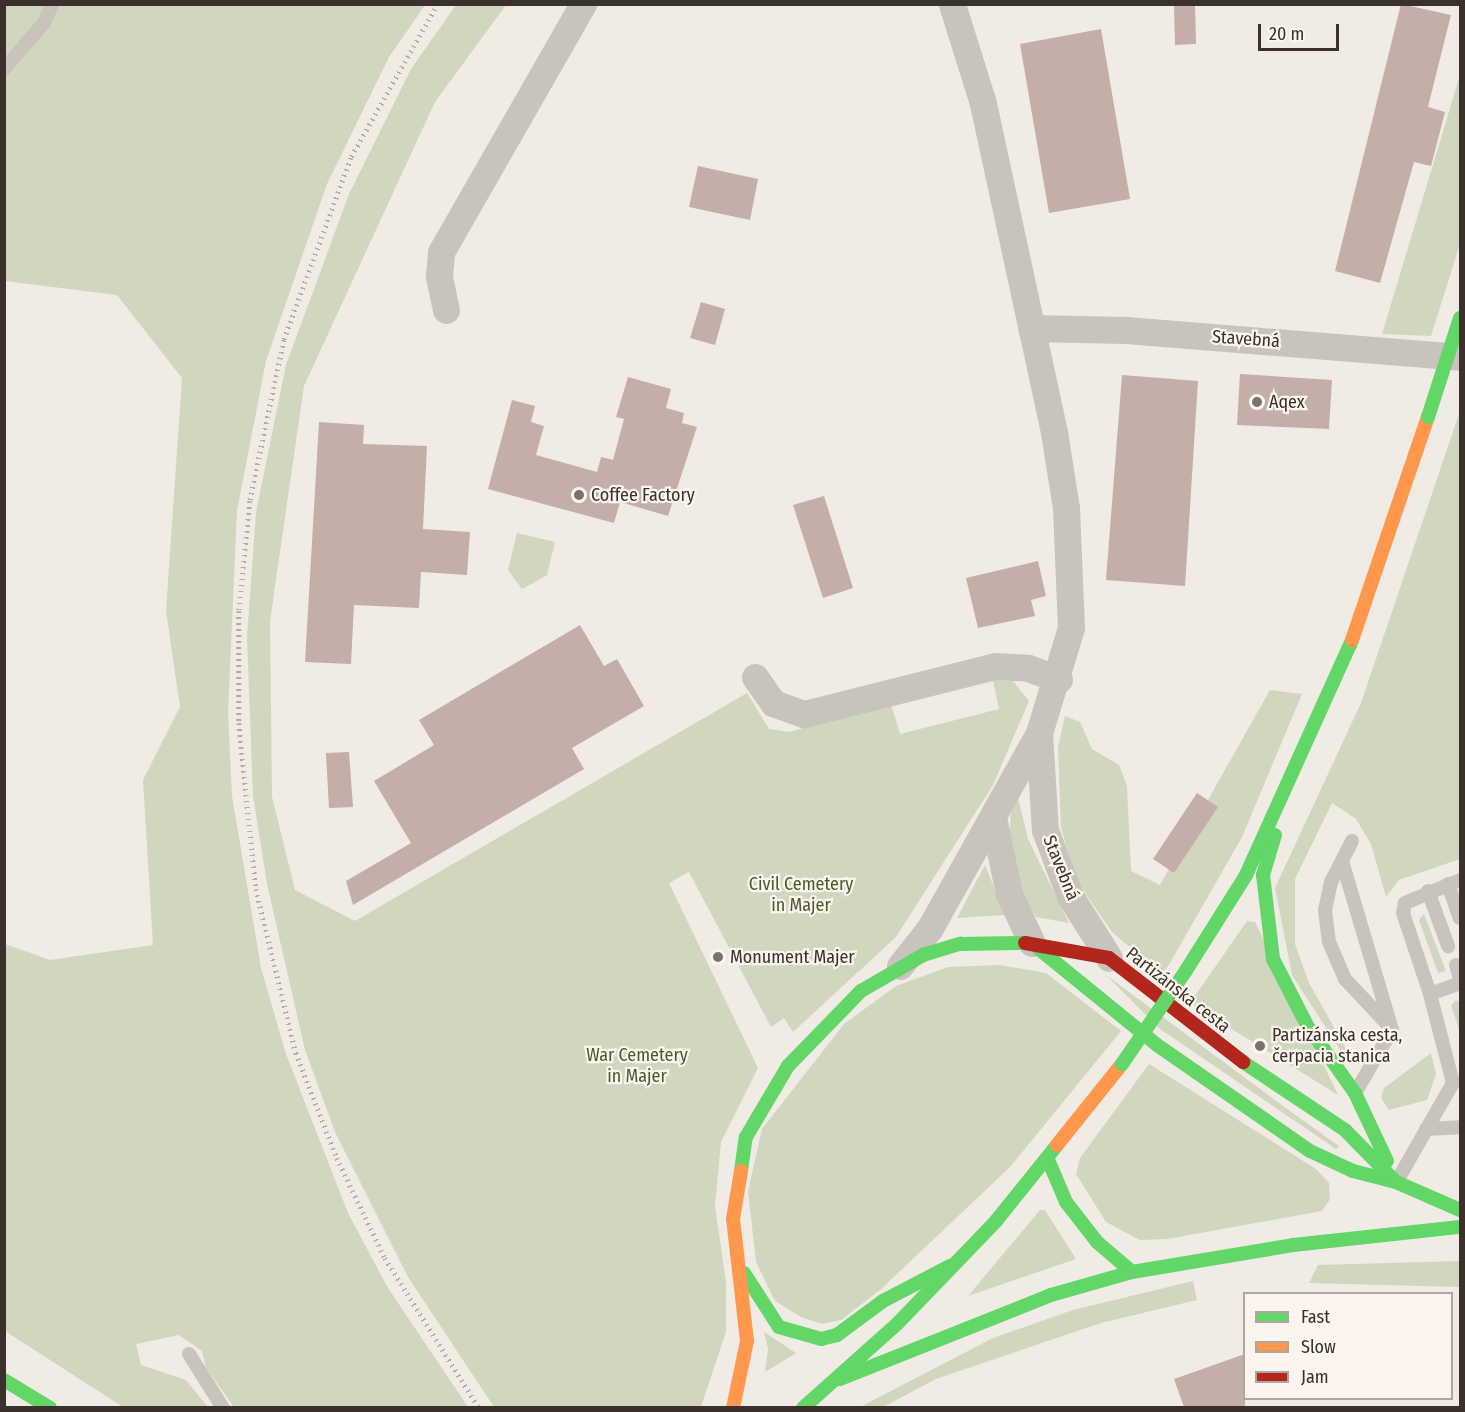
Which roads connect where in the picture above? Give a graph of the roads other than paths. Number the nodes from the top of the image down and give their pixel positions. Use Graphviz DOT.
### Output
graph roads {
  1 [pos="52,4"];
  2 [pos="584,4"];
  3 [pos="952,4"];
  4 [pos="4,69"];
  5 [pos="446,310"];
  6 [pos="1461,318"];
  7 [pos="1031,328"];
  8 [pos="1461,357"];
  9 [pos="755,677"];
  10 [pos="1059,679"];
  11 [pos="1039,733"];
  12 [pos="1286,798"];
  13 [pos="993,817"];
  14 [pos="1352,841"];
  15 [pos="1342,861"];
  16 [pos="1454,882"];
  17 [pos="1428,891"];
  18 [pos="1461,918"];
  19 [pos="1032,944"];
  20 [pos="1449,946"];
  21 [pos="1109,958"];
  22 [pos="899,967"];
  23 [pos="1461,983"];
  24 [pos="1430,994"];
  25 [pos="1392,1029"];
  26 [pos="1457,1078"];
  27 [pos="1355,1094"];
  28 [pos="1461,1127"];
  29 [pos="1426,1129"];
  30 [pos="1048,1162"];
  31 [pos="1396,1182"];
  32 [pos="1461,1210"];
  33 [pos="1461,1227"];
  34 [pos="957,1262"];
  35 [pos="739,1263"];
  36 [pos="1132,1272"];
  37 [pos="189,1354"];
  38 [pos="839,1379"];
  39 [pos="4,1380"];
  40 [pos="50,1407"];
  41 [pos="223,1407"];
  42 [pos="733,1407"];
  43 [pos="803,1407"];
  1 -- 4 [label="lane"];
  2 -- 5 [label="street"];
  3 -- 7 [label="street, Stavebná"];
  6 -- 12 [label="main road, bridge"];
  7 -- 8 [label="street, Stavebná"];
  7 -- 10 [label="street, Stavebná"];
  9 -- 10 [label="street"];
  10 -- 11 [label="street, Stavebná"];
  11 -- 13 [label="street, Stavebná"];
  11 -- 21 [label="street, Stavebná"];
  12 -- 27 [label="main road"];
  12 -- 30 [label="main road, bridge"];
  13 -- 19 [label="street"];
  13 -- 22 [label="street, Stavebná"];
  14 -- 15 [label="lane"];
  15 -- 25 [label="lane"];
  15 -- 25 [label="lane"];
  16 -- 17 [label="lane"];
  16 -- 18 [label="lane"];
  17 -- 20 [label="lane"];
  17 -- 24 [label="lane"];
  19 -- 21 [label="main road, Partizánska cesta"];
  19 -- 22 [label="main road, Partizánska cesta"];
  19 -- 31 [label="main road"];
  21 -- 31 [label="main road, Partizánska cesta"];
  22 -- 35 [label="main road, Partizánska cesta"];
  23 -- 24 [label="lane"];
  24 -- 26 [label="lane"];
  25 -- 27 [label="lane"];
  26 -- 29 [label="lane"];
  27 -- 31 [label="main road"];
  28 -- 29 [label="lane"];
  29 -- 31 [label="lane"];
  30 -- 34 [label="main road"];
  30 -- 36 [label="main road"];
  31 -- 32 [label="main road, Partizánska cesta"];
  33 -- 36 [label="main road"];
  34 -- 35 [label="main road, Partizánska cesta"];
  34 -- 38 [label="main road"];
  35 -- 42 [label="main road, Partizánska cesta"];
  36 -- 38 [label="main road"];
  37 -- 41 [label="lane"];
  38 -- 43 [label="main road"];
  39 -- 40 [label="main road"];
}
